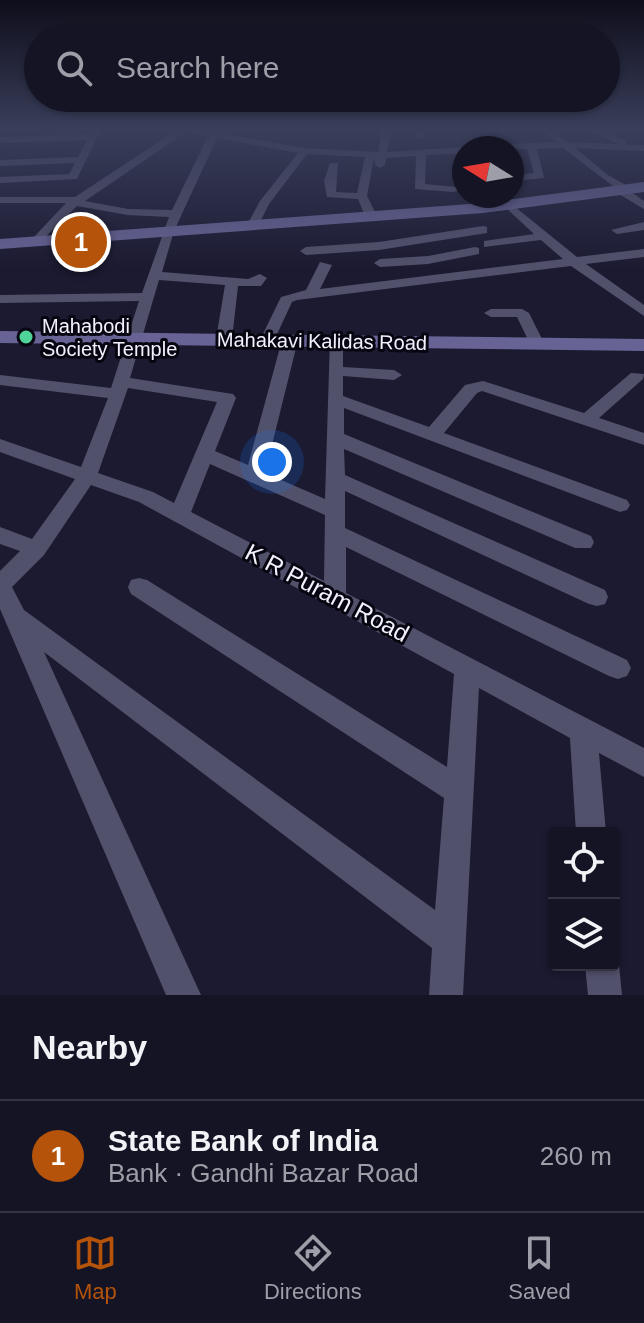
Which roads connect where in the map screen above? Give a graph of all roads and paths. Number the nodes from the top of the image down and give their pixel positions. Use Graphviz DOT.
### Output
graph roads {
  1 [pos="74,175"];
  2 [pos="116,175"];
  3 [pos="194,175"];
  4 [pos="285,175"];
  5 [pos="331,175"];
  6 [pos="365,175"];
  7 [pos="420,175"];
  8 [pos="599,175"];
  9 [pos="0,180"];
  10 [pos="452,189"];
  11 [pos="631,190"];
  12 [pos="362,196"];
  13 [pos="0,200"];
  14 [pos="524,200"];
  15 [pos="78,201"];
  16 [pos="644,206"];
  17 [pos="452,207"];
  18 [pos="508,208"];
  19 [pos="175,214"];
  20 [pos="371,216"];
  21 [pos="253,225"];
  22 [pos="644,226"];
  23 [pos="483,230"];
  24 [pos="617,230"];
  25 [pos="168,231"];
  26 [pos="543,236"];
  27 [pos="37,241"];
  28 [pos="408,242"];
  29 [pos="0,244"];
  30 [pos="488,244"];
  31 [pos="306,251"];
  32 [pos="475,251"];
  33 [pos="644,253"];
  34 [pos="428,260"];
  35 [pos="574,262"];
  36 [pos="380,263"];
  37 [pos="325,265"];
  38 [pos="156,276"];
  39 [pos="260,278"];
  40 [pos="442,280"];
  41 [pos="232,281"];
  42 [pos="311,294"];
  43 [pos="148,297"];
  44 [pos="0,299"];
  45 [pos="644,312"];
  46 [pos="491,313"];
  47 [pos="0,337"];
  48 [pos="136,338"];
  49 [pos="224,339"];
  50 [pos="268,340"];
  51 [pos="290,340"];
  52 [pos="335,341"];
  53 [pos="536,343"];
  54 [pos="644,345"];
  55 [pos="335,371"];
  56 [pos="394,375"];
  57 [pos="637,376"];
  58 [pos="0,380"];
  59 [pos="119,388"];
  60 [pos="335,399"];
  61 [pos="588,420"];
  62 [pos="432,435"];
  63 [pos="336,438"];
  64 [pos="644,439"];
  65 [pos="0,445"];
  66 [pos="205,454"];
  67 [pos="87,476"];
  68 [pos="255,476"];
  69 [pos="336,479"];
  70 [pos="620,505"];
  71 [pos="179,515"];
  72 [pos="336,522"];
  73 [pos="0,535"];
  74 [pos="583,542"];
  75 [pos="36,549"];
  76 [pos="0,586"];
  77 [pos="139,587"];
  78 [pos="335,597"];
  79 [pos="597,597"];
  80 [pos="16,617"];
  81 [pos="467,668"];
  82 [pos="618,668"];
  83 [pos="583,730"];
  84 [pos="644,763"];
  85 [pos="460,792"];
  86 [pos="591,827"];
  87 [pos="450,941"];
  88 [pos="603,971"];
  89 [pos="184,995"];
  90 [pos="446,995"];
  91 [pos="605,995"];
  1 -- 9 [label="street"];
  2 -- 15 [label="street"];
  3 -- 19 [label="street"];
  4 -- 21 [label="street"];
  5 -- 12 [label="street"];
  6 -- 12 [label="street"];
  7 -- 10 [label="street"];
  8 -- 11 [label="street"];
  11 -- 14 [label="main road"];
  11 -- 16 [label="street"];
  12 -- 20 [label="street"];
  13 -- 15 [label="street"];
  15 -- 19 [label="street"];
  15 -- 27 [label="street"];
  17 -- 20 [label="main road"];
  18 -- 26 [label="street"];
  19 -- 25 [label="street"];
  20 -- 21 [label="main road"];
  21 -- 25 [label="main road"];
  22 -- 24 [label="street"];
  23 -- 28 [label="street"];
  25 -- 27 [label="main road"];
  25 -- 38 [label="street"];
  26 -- 30 [label="street"];
  26 -- 35 [label="street"];
  27 -- 29 [label="main road"];
  28 -- 31 [label="street"];
  28 -- 34 [label="street"];
  32 -- 34 [label="street"];
  33 -- 35 [label="street"];
  34 -- 36 [label="street"];
  34 -- 40 [label="street"];
  35 -- 40 [label="street"];
  35 -- 45 [label="street"];
  37 -- 42 [label="street"];
  38 -- 41 [label="street"];
  38 -- 43 [label="street"];
  39 -- 41 [label="street"];
  40 -- 42 [label="street"];
  41 -- 49 [label="street"];
  42 -- 50 [label="street"];
  43 -- 44 [label="street"];
  43 -- 48 [label="street"];
  46 -- 53 [label="street"];
  47 -- 48 [label="main road, Mahakavi Kalidas Road"];
  48 -- 49 [label="main road, Mahakavi Kalidas Road"];
  48 -- 59 [label="street"];
  49 -- 50 [label="main road, Mahakavi Kalidas Road"];
  50 -- 51 [label="main road, Mahakavi Kalidas Road"];
  51 -- 52 [label="main road, Mahakavi Kalidas Road"];
  51 -- 68 [label="street"];
  52 -- 53 [label="main road, Mahakavi Kalidas Road"];
  52 -- 55 [label="street"];
  53 -- 54 [label="main road, Mahakavi Kalidas Road"];
  55 -- 56 [label="street"];
  55 -- 60 [label="street"];
  57 -- 61 [label="street"];
  58 -- 59 [label="street"];
  59 -- 66 [label="street"];
  59 -- 67 [label="street"];
  60 -- 62 [label="street"];
  60 -- 63 [label="street"];
  61 -- 62 [label="street"];
  61 -- 64 [label="street"];
  62 -- 70 [label="street"];
  63 -- 69 [label="street"];
  63 -- 74 [label="street"];
  65 -- 67 [label="street, K R Puram Road"];
  66 -- 68 [label="street"];
  66 -- 71 [label="street"];
  67 -- 71 [label="street, K R Puram Road"];
  67 -- 75 [label="street"];
  68 -- 72 [label="street"];
  69 -- 72 [label="street"];
  69 -- 79 [label="street"];
  71 -- 78 [label="street, K R Puram Road"];
  72 -- 78 [label="street"];
  72 -- 82 [label="street"];
  73 -- 75 [label="street"];
  75 -- 76 [label="street"];
  76 -- 80 [label="street"];
  77 -- 85 [label="street"];
  78 -- 81 [label="street, K R Puram Road"];
  80 -- 87 [label="street"];
  80 -- 89 [label="street"];
  81 -- 83 [label="street, K R Puram Road"];
  81 -- 85 [label="street"];
  83 -- 84 [label="street, K R Puram Road"];
  83 -- 86 [label="street"];
  85 -- 87 [label="street"];
  87 -- 90 [label="street"];
  88 -- 91 [label="street"];
}
